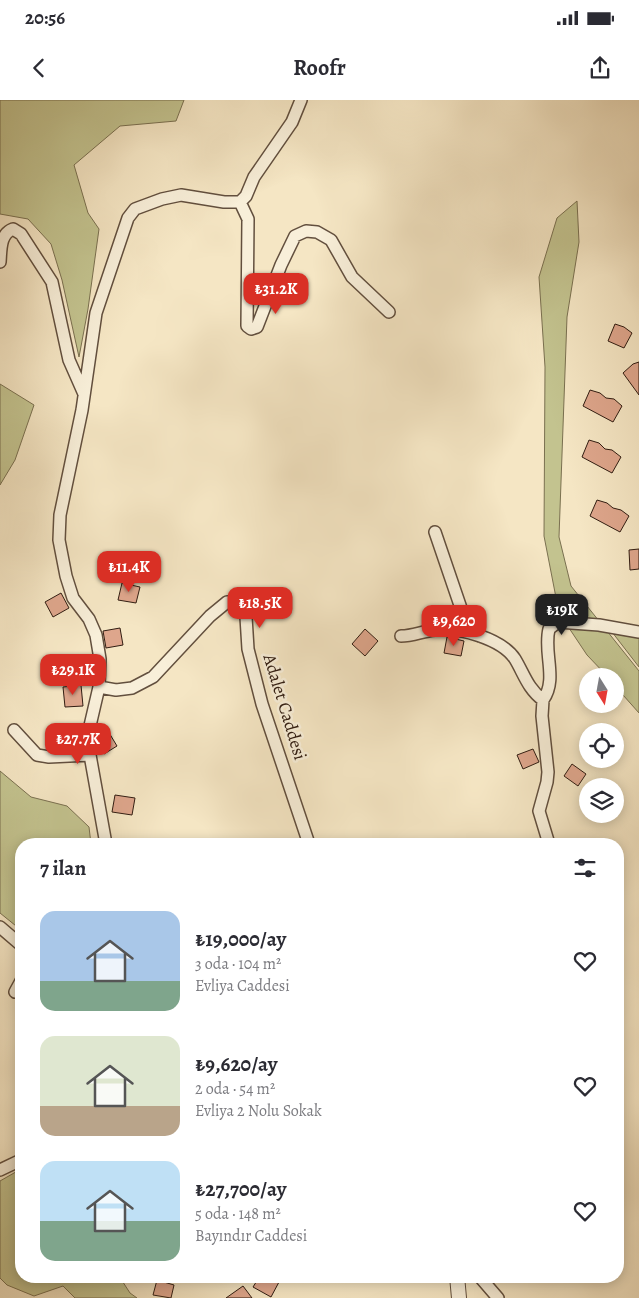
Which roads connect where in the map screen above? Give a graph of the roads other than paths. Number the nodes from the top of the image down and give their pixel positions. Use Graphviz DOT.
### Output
graph roads {
  1 [pos="301,100"];
  2 [pos="240,202"];
  3 [pos="0,262"];
  4 [pos="389,312"];
  5 [pos="84,394"];
  6 [pos="435,532"];
  7 [pos="639,632"];
  8 [pos="401,636"];
  9 [pos="482,637"];
  10 [pos="99,687"];
  11 [pos="543,700"];
  12 [pos="14,730"];
  13 [pos="90,755"];
  14 [pos="105,838"];
  15 [pos="308,838"];
  16 [pos="547,838"];
  17 [pos="0,927"];
  18 [pos="15,940"];
  19 [pos="15,1163"];
  20 [pos="0,1170"];
  21 [pos="458,1283"];
  22 [pos="485,1283"];
  23 [pos="459,1298"];
  24 [pos="498,1298"];
  1 -- 2 [label="street"];
  2 -- 4 [label="street"];
  2 -- 5 [label="street"];
  3 -- 5 [label="street"];
  5 -- 10 [label="street"];
  6 -- 9 [label="street"];
  7 -- 11 [label="street"];
  8 -- 9 [label="street"];
  9 -- 11 [label="street"];
  10 -- 13 [label="street"];
  10 -- 15 [label="street, Adalet Caddesi"];
  11 -- 16 [label="street"];
  12 -- 13 [label="street"];
  13 -- 14 [label="street"];
  17 -- 18 [label="street"];
  19 -- 20 [label="street"];
  21 -- 23 [label="street"];
  22 -- 24 [label="street"];
}
